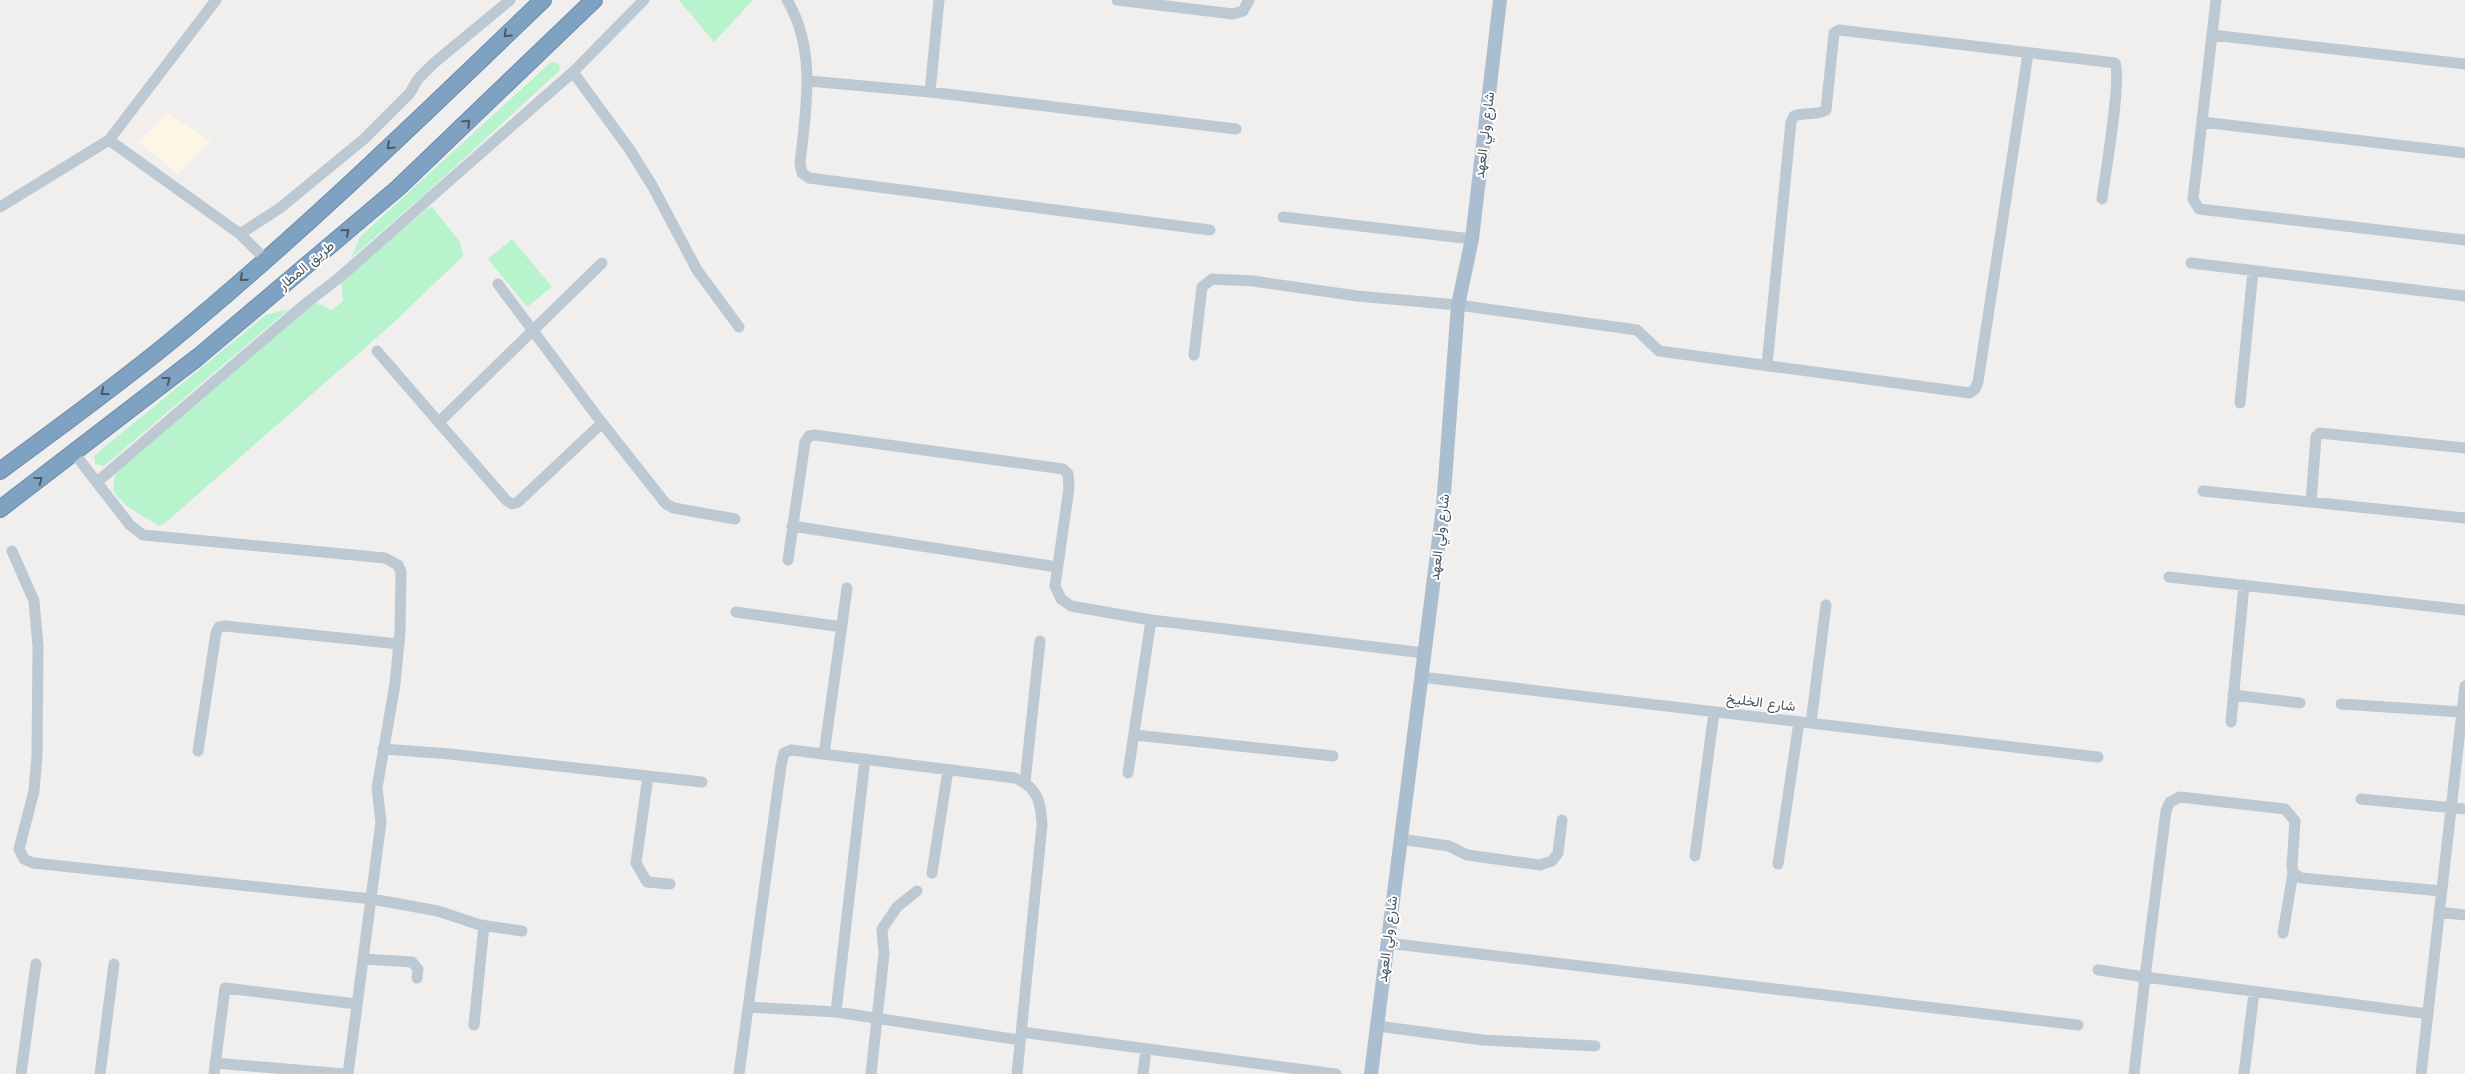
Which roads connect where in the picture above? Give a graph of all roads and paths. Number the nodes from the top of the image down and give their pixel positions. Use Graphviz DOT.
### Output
graph roads {
  1 [pos="216,0"];
  2 [pos="510,0"];
  3 [pos="543,0"];
  4 [pos="594,0"];
  5 [pos="644,0"];
  6 [pos="787,0"];
  7 [pos="939,0"];
  8 [pos="1117,0"];
  9 [pos="1249,0"];
  10 [pos="1500,0"];
  11 [pos="2216,0"];
  12 [pos="2212,35"];
  13 [pos="2028,54"];
  14 [pos="2465,64"];
  15 [pos="573,72"];
  16 [pos="809,81"];
  17 [pos="930,92"];
  18 [pos="2202,122"];
  19 [pos="1236,130"];
  20 [pos="109,140"];
  21 [pos="2465,153"];
  22 [pos="2102,199"];
  23 [pos="0,207"];
  24 [pos="1283,217"];
  25 [pos="1210,230"];
  26 [pos="240,234"];
  27 [pos="1472,239"];
  28 [pos="2465,240"];
  29 [pos="265,259"];
  30 [pos="602,263"];
  31 [pos="2191,263"];
  32 [pos="2253,271"];
  33 [pos="498,284"];
  34 [pos="2465,296"];
  35 [pos="1458,305"];
  36 [pos="739,326"];
  37 [pos="533,331"];
  38 [pos="377,351"];
  39 [pos="1194,356"];
  40 [pos="1767,365"];
  41 [pos="2240,403"];
  42 [pos="439,422"];
  43 [pos="602,423"];
  44 [pos="2465,448"];
  45 [pos="74,453"];
  46 [pos="0,471"];
  47 [pos="97,482"];
  48 [pos="2203,491"];
  49 [pos="2311,502"];
  50 [pos="0,509"];
  51 [pos="2465,518"];
  52 [pos="735,519"];
  53 [pos="792,526"];
  54 [pos="12,551"];
  55 [pos="788,560"];
  56 [pos="1057,567"];
  57 [pos="2169,577"];
  58 [pos="2244,585"];
  59 [pos="847,588"];
  60 [pos="1826,605"];
  61 [pos="2465,610"];
  62 [pos="736,612"];
  63 [pos="1151,620"];
  64 [pos="842,627"];
  65 [pos="1040,641"];
  66 [pos="399,644"];
  67 [pos="1424,653"];
  68 [pos="1421,678"];
  69 [pos="2465,686"];
  70 [pos="2233,695"];
  71 [pos="2300,703"];
  72 [pos="2341,704"];
  73 [pos="1714,712"];
  74 [pos="2462,712"];
  75 [pos="1798,722"];
  76 [pos="2231,722"];
  77 [pos="1811,723"];
  78 [pos="1135,735"];
  79 [pos="383,749"];
  80 [pos="198,751"];
  81 [pos="824,754"];
  82 [pos="1333,756"];
  83 [pos="2098,757"];
  84 [pos="865,759"];
  85 [pos="948,770"];
  86 [pos="1128,773"];
  87 [pos="648,776"];
  88 [pos="702,782"];
  89 [pos="1025,782"];
  90 [pos="2361,799"];
  91 [pos="2452,807"];
  92 [pos="2465,809"];
  93 [pos="1562,820"];
  94 [pos="1400,839"];
  95 [pos="1694,856"];
  96 [pos="1778,864"];
  97 [pos="2293,873"];
  98 [pos="932,874"];
  99 [pos="670,884"];
  100 [pos="917,891"];
  101 [pos="2440,891"];
  102 [pos="372,899"];
  103 [pos="2439,912"];
  104 [pos="2465,915"];
  105 [pos="484,925"];
  106 [pos="522,931"];
  107 [pos="2283,933"];
  108 [pos="1387,943"];
  109 [pos="363,959"];
  110 [pos="36,964"];
  111 [pos="114,964"];
  112 [pos="2098,970"];
  113 [pos="417,978"];
  114 [pos="2145,978"];
  115 [pos="2254,992"];
  116 [pos="356,1004"];
  117 [pos="748,1007"];
  118 [pos="836,1012"];
  119 [pos="2428,1014"];
  120 [pos="877,1019"];
  121 [pos="474,1025"];
  122 [pos="2078,1025"];
  123 [pos="1377,1026"];
  124 [pos="1021,1036"];
  125 [pos="1595,1046"];
  126 [pos="1146,1049"];
  127 [pos="214,1068"];
  128 [pos="21,1074"];
  129 [pos="100,1074"];
  130 [pos="344,1074"];
  131 [pos="348,1074"];
  132 [pos="739,1074"];
  133 [pos="871,1074"];
  134 [pos="1016,1074"];
  135 [pos="1143,1074"];
  136 [pos="1336,1074"];
  137 [pos="1371,1074"];
  138 [pos="2134,1074"];
  139 [pos="2244,1074"];
  140 [pos="2421,1074"];
  1 -- 20 [label="street"];
  2 -- 26 [label="street"];
  3 -- 29 [label="highway, one-way"];
  45 -- 4 [label="highway, طريق المطار, one-way"];
  5 -- 15 [label="street"];
  6 -- 16 [label="street"];
  7 -- 17 [label="street"];
  8 -- 9 [label="street"];
  10 -- 27 [label="main road, شارع ولي العهد"];
  11 -- 12 [label="street"];
  12 -- 14 [label="street"];
  12 -- 18 [label="street"];
  13 -- 22 [label="street"];
  13 -- 40 [label="street"];
  13 -- 40 [label="street"];
  15 -- 36 [label="street"];
  15 -- 47 [label="street"];
  16 -- 17 [label="street"];
  16 -- 25 [label="street"];
  17 -- 19 [label="street"];
  18 -- 21 [label="street"];
  18 -- 28 [label="street"];
  20 -- 23 [label="street"];
  20 -- 26 [label="street"];
  24 -- 27 [label="street"];
  26 -- 29 [label="street"];
  27 -- 35 [label="main road, شارع ولي العهد"];
  29 -- 46 [label="highway, one-way"];
  30 -- 37 [label="street"];
  31 -- 32 [label="street"];
  32 -- 34 [label="street"];
  32 -- 41 [label="street"];
  33 -- 37 [label="street"];
  35 -- 39 [label="street"];
  35 -- 40 [label="street"];
  35 -- 67 [label="main road, شارع ولي العهد"];
  37 -- 42 [label="street"];
  37 -- 43 [label="street"];
  38 -- 42 [label="street"];
  42 -- 43 [label="street"];
  43 -- 52 [label="street"];
  44 -- 49 [label="street"];
  45 -- 47 [label="street"];
  50 -- 45 [label="highway, طريق المطار, one-way"];
  47 -- 66 [label="street"];
  48 -- 49 [label="street"];
  49 -- 51 [label="street"];
  53 -- 55 [label="street"];
  53 -- 56 [label="street"];
  53 -- 56 [label="street"];
  54 -- 102 [label="street"];
  56 -- 63 [label="street"];
  57 -- 58 [label="street"];
  58 -- 61 [label="street"];
  58 -- 70 [label="street"];
  59 -- 64 [label="street"];
  60 -- 77 [label="street"];
  62 -- 64 [label="street"];
  63 -- 67 [label="street"];
  63 -- 78 [label="street"];
  64 -- 81 [label="street"];
  65 -- 89 [label="street"];
  66 -- 79 [label="street"];
  66 -- 80 [label="street"];
  67 -- 68 [label="main road, شارع ولي العهد"];
  68 -- 73 [label="street, شارع الخليخ"];
  68 -- 94 [label="main road, شارع ولي العهد"];
  69 -- 74 [label="street"];
  70 -- 71 [label="street"];
  70 -- 76 [label="street"];
  72 -- 74 [label="street"];
  73 -- 75 [label="street, شارع الخليخ"];
  73 -- 95 [label="street"];
  74 -- 91 [label="street"];
  75 -- 77 [label="street, شارع الخليخ"];
  75 -- 96 [label="street"];
  77 -- 83 [label="street, شارع الخليخ"];
  78 -- 82 [label="street"];
  78 -- 86 [label="street"];
  79 -- 87 [label="street"];
  79 -- 102 [label="street"];
  81 -- 84 [label="street"];
  81 -- 117 [label="street"];
  84 -- 85 [label="street"];
  84 -- 118 [label="street"];
  85 -- 89 [label="street"];
  85 -- 98 [label="street"];
  87 -- 88 [label="street"];
  87 -- 99 [label="street"];
  89 -- 124 [label="street"];
  90 -- 91 [label="street"];
  91 -- 92 [label="street"];
  91 -- 101 [label="street"];
  93 -- 94 [label="street"];
  94 -- 108 [label="main road, شارع ولي العهد"];
  97 -- 101 [label="street"];
  97 -- 107 [label="street"];
  97 -- 114 [label="street"];
  100 -- 120 [label="street"];
  101 -- 103 [label="street"];
  102 -- 105 [label="street"];
  102 -- 109 [label="street"];
  103 -- 104 [label="street"];
  103 -- 119 [label="street"];
  105 -- 106 [label="street"];
  105 -- 121 [label="street"];
  108 -- 122 [label="street"];
  108 -- 123 [label="main road, شارع ولي العهد"];
  109 -- 113 [label="street"];
  109 -- 116 [label="street"];
  110 -- 128 [label="street"];
  111 -- 129 [label="street"];
  112 -- 114 [label="street"];
  114 -- 115 [label="street"];
  114 -- 138 [label="street"];
  115 -- 119 [label="street"];
  115 -- 139 [label="street"];
  116 -- 127 [label="street"];
  116 -- 131 [label="street"];
  117 -- 118 [label="street"];
  117 -- 132 [label="street"];
  118 -- 120 [label="street"];
  119 -- 140 [label="street"];
  120 -- 124 [label="street"];
  120 -- 133 [label="street"];
  123 -- 125 [label="street"];
  123 -- 137 [label="main road, شارع ولي العهد"];
  124 -- 126 [label="street"];
  124 -- 134 [label="street"];
  126 -- 135 [label="street"];
  126 -- 136 [label="street"];
  127 -- 130 [label="street"];
}
